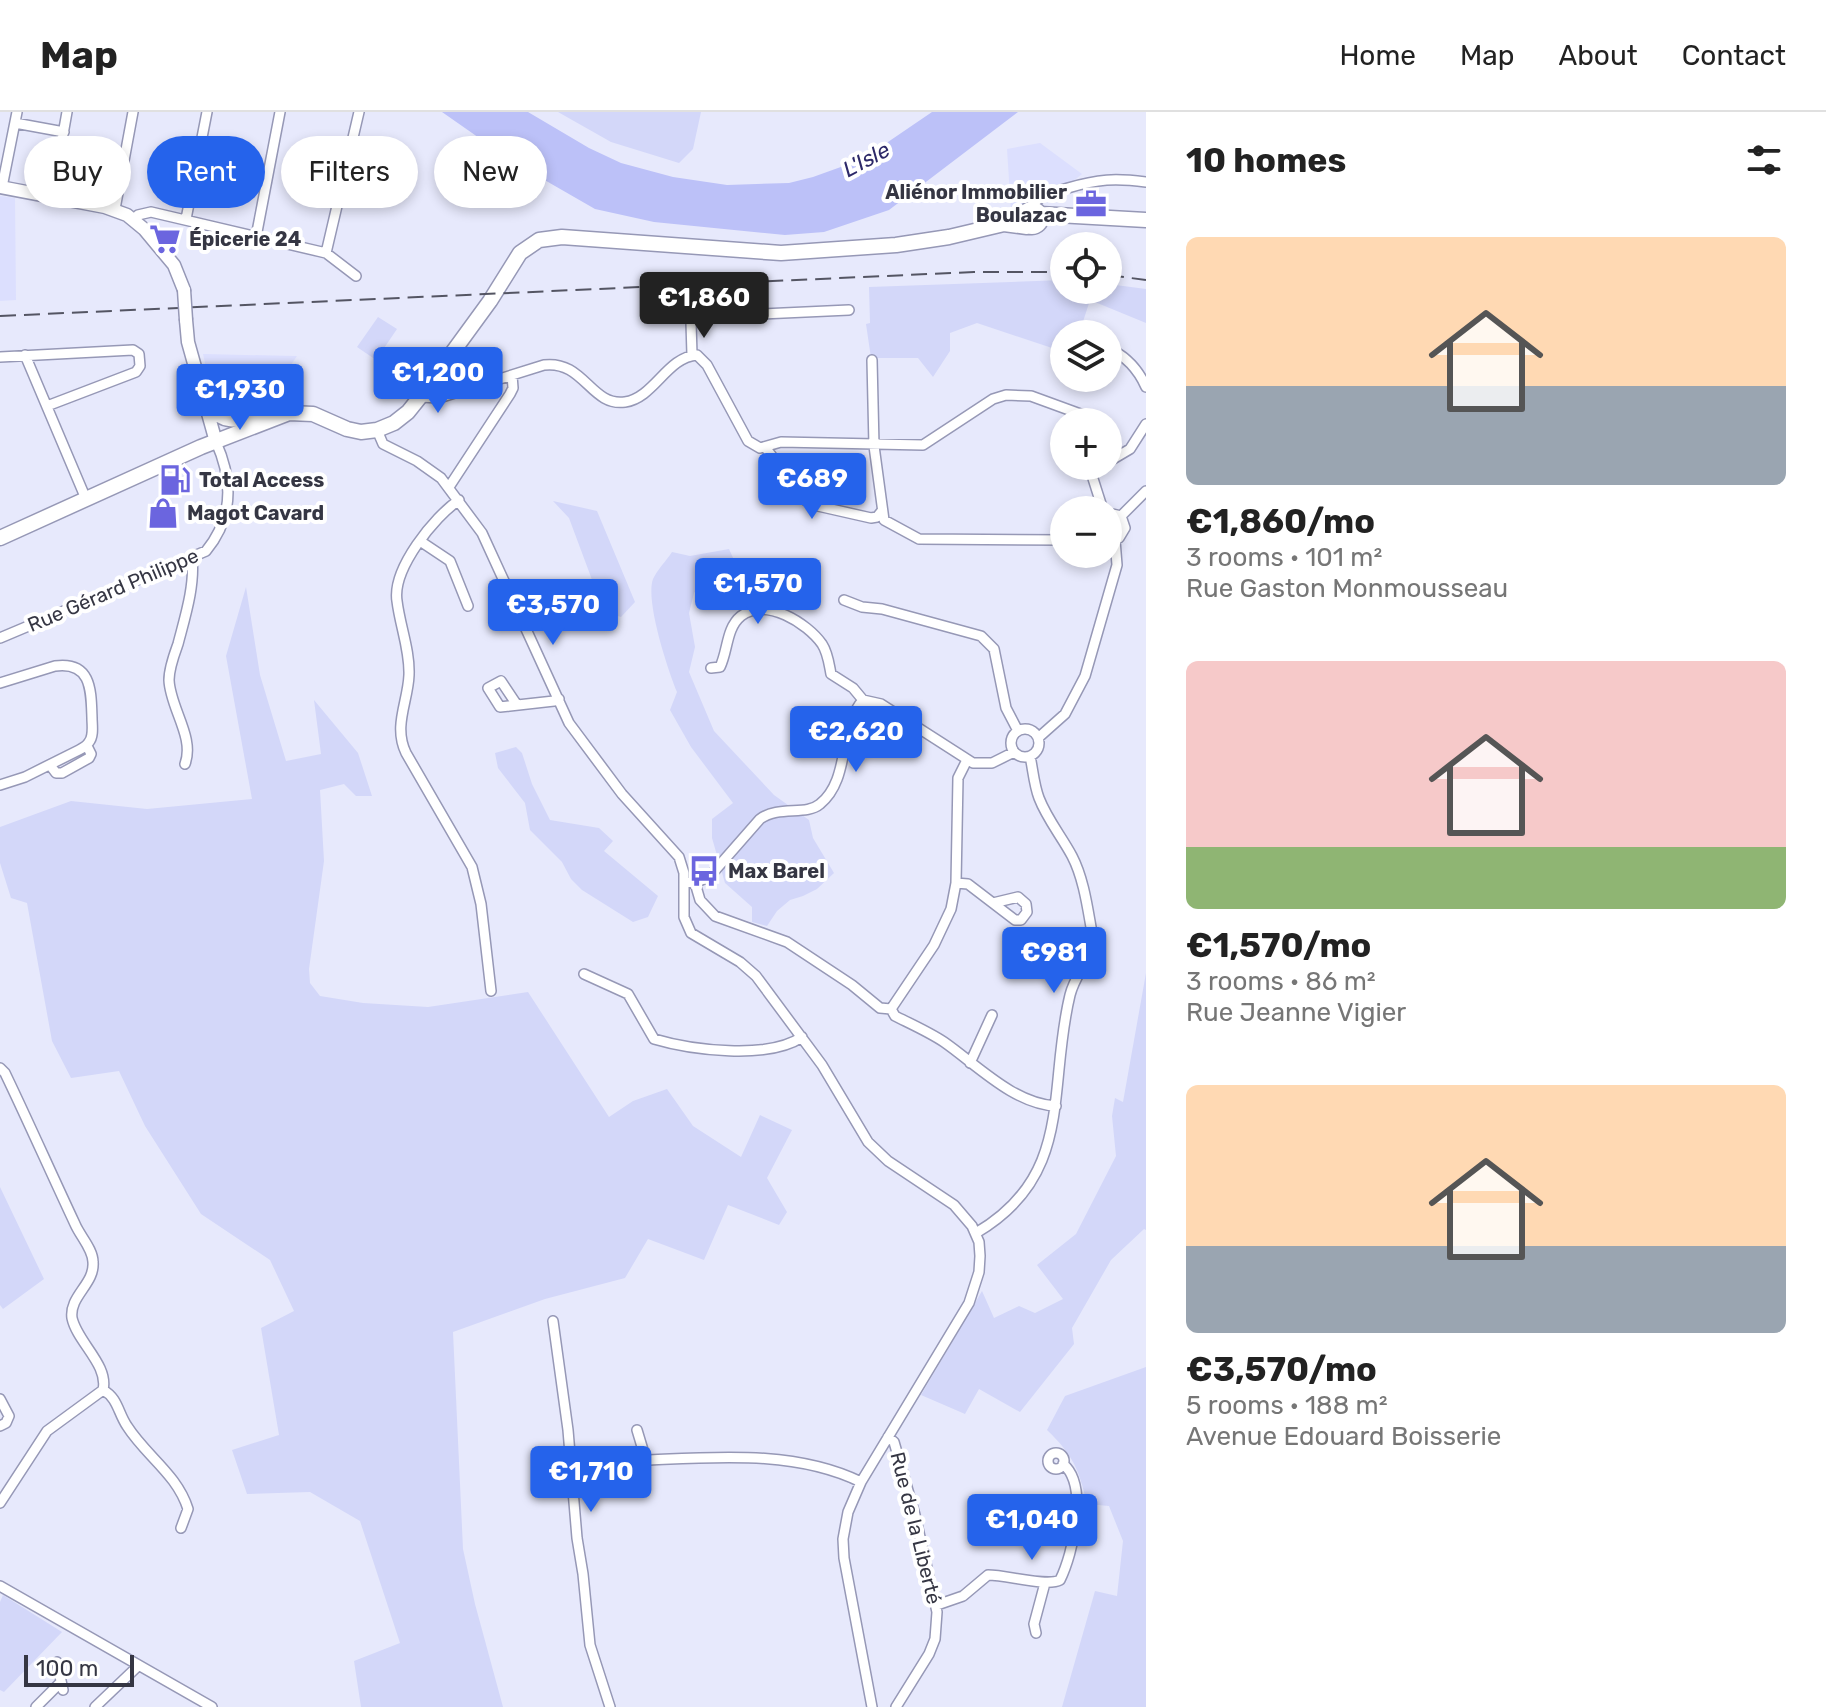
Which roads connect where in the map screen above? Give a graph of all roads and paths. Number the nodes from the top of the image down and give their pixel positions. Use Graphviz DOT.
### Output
graph roads {
  1 [pos="17,112"];
  2 [pos="67,112"];
  3 [pos="133,112"];
  4 [pos="207,112"];
  5 [pos="280,112"];
  6 [pos="359,112"];
  7 [pos="15,123"];
  8 [pos="64,132"];
  9 [pos="63,136"];
  10 [pos="1146,182"];
  11 [pos="1,187"];
  12 [pos="24,191"];
  13 [pos="110,208"];
  14 [pos="115,209"];
  15 [pos="1033,216"];
  16 [pos="134,219"];
  17 [pos="186,219"];
  18 [pos="1146,220"];
  19 [pos="256,237"];
  20 [pos="326,253"];
  21 [pos="356,276"];
  22 [pos="849,310"];
  23 [pos="25,355"];
  24 [pos="692,355"];
  25 [pos="0,357"];
  26 [pos="1122,359"];
  27 [pos="872,360"];
  28 [pos="512,375"];
  29 [pos="1146,387"];
  30 [pos="202,389"];
  31 [pos="424,390"];
  32 [pos="454,393"];
  33 [pos="47,406"];
  34 [pos="1069,408"];
  35 [pos="283,415"];
  36 [pos="218,417"];
  37 [pos="1146,424"];
  38 [pos="377,430"];
  39 [pos="216,442"];
  40 [pos="874,446"];
  41 [pos="765,447"];
  42 [pos="1122,455"];
  43 [pos="449,487"];
  44 [pos="1146,491"];
  45 [pos="86,499"];
  46 [pos="459,500"];
  47 [pos="881,512"];
  48 [pos="1122,515"];
  49 [pos="0,538"];
  50 [pos="1050,540"];
  51 [pos="420,541"];
  52 [pos="192,558"];
  53 [pos="1116,568"];
  54 [pos="844,600"];
  55 [pos="468,606"];
  56 [pos="0,638"];
  57 [pos="711,668"];
  58 [pos="0,683"];
  59 [pos="559,699"];
  60 [pos="863,700"];
  61 [pos="517,705"];
  62 [pos="1018,731"];
  63 [pos="1038,738"];
  64 [pos="1014,752"];
  65 [pos="1030,756"];
  66 [pos="185,764"];
  67 [pos="964,765"];
  68 [pos="951,783"];
  69 [pos="0,785"];
  70 [pos="684,882"];
  71 [pos="695,883"];
  72 [pos="956,883"];
  73 [pos="993,903"];
  74 [pos="584,974"];
  75 [pos="491,991"];
  76 [pos="891,1009"];
  77 [pos="992,1015"];
  78 [pos="802,1037"];
  79 [pos="970,1063"];
  80 [pos="0,1068"];
  81 [pos="1056,1106"];
  82 [pos="976,1233"];
  83 [pos="553,1321"];
  84 [pos="103,1390"];
  85 [pos="0,1399"];
  86 [pos="0,1426"];
  87 [pos="637,1430"];
  88 [pos="888,1437"];
  89 [pos="1063,1464"];
  90 [pos="861,1482"];
  91 [pos="0,1503"];
  92 [pos="181,1528"];
  93 [pos="1045,1583"];
  94 [pos="0,1586"];
  95 [pos="937,1605"];
  96 [pos="1036,1633"];
  97 [pos="57,1662"];
  98 [pos="138,1666"];
  99 [pos="36,1707"];
  100 [pos="95,1707"];
  101 [pos="212,1707"];
  102 [pos="610,1707"];
  103 [pos="872,1707"];
  104 [pos="896,1707"];
  1 -- 7 [label="street"];
  2 -- 8 [label="street"];
  3 -- 14 [label="street"];
  4 -- 17 [label="street"];
  5 -- 19 [label="street"];
  6 -- 20 [label="street"];
  7 -- 8 [label="street"];
  7 -- 11 [label="street"];
  8 -- 9 [label="street"];
  10 -- 15 [label="street"];
  11 -- 12 [label="main road"];
  13 -- 14 [label="main road"];
  14 -- 16 [label="main road"];
  15 -- 18 [label="main road"];
  15 -- 31 [label="main road"];
  16 -- 17 [label="street"];
  16 -- 30 [label="main road, bridge"];
  17 -- 19 [label="street"];
  19 -- 20 [label="street"];
  20 -- 21 [label="street"];
  22 -- 24 [label="street"];
  23 -- 25 [label="street"];
  23 -- 33 [label="street"];
  23 -- 33 [label="street"];
  24 -- 28 [label="street"];
  24 -- 41 [label="street"];
  26 -- 29 [label="street"];
  27 -- 40 [label="street"];
  28 -- 32 [label="street"];
  28 -- 43 [label="street"];
  30 -- 36 [label="main road"];
  30 -- 39 [label="main road"];
  31 -- 32 [label="street"];
  31 -- 32 [label="street"];
  31 -- 38 [label="main road"];
  33 -- 45 [label="street"];
  34 -- 40 [label="street"];
  35 -- 36 [label="main road"];
  35 -- 38 [label="main road"];
  35 -- 39 [label="main road"];
  36 -- 39 [label="main road"];
  37 -- 42 [label="street"];
  38 -- 43 [label="street"];
  39 -- 45 [label="main road"];
  39 -- 52 [label="street, Rue Gérard Philippe"];
  40 -- 41 [label="street"];
  40 -- 47 [label="street"];
  41 -- 47 [label="street"];
  43 -- 46 [label="street"];
  44 -- 48 [label="street"];
  45 -- 49 [label="main road"];
  46 -- 51 [label="street"];
  46 -- 59 [label="street"];
  47 -- 50 [label="street"];
  51 -- 55 [label="street"];
  51 -- 75 [label="street"];
  52 -- 56 [label="street, Rue Gérard Philippe"];
  52 -- 66 [label="street"];
  53 -- 63 [label="street"];
  54 -- 62 [label="street"];
  57 -- 60 [label="street"];
  58 -- 69 [label="street"];
  59 -- 61 [label="street"];
  59 -- 70 [label="street"];
  60 -- 67 [label="street"];
  60 -- 71 [label="street"];
  62 -- 63 [label="street"];
  62 -- 64 [label="street"];
  63 -- 65 [label="street"];
  64 -- 65 [label="street"];
  64 -- 67 [label="street"];
  65 -- 81 [label="street"];
  67 -- 68 [label="street"];
  67 -- 72 [label="street"];
  70 -- 71 [label="street"];
  70 -- 78 [label="street"];
  71 -- 76 [label="street"];
  72 -- 73 [label="street"];
  72 -- 76 [label="street"];
  74 -- 78 [label="street"];
  76 -- 79 [label="street"];
  77 -- 79 [label="street"];
  78 -- 82 [label="street"];
  79 -- 81 [label="street"];
  80 -- 84 [label="street"];
  81 -- 82 [label="street"];
  82 -- 88 [label="street"];
  83 -- 102 [label="street"];
  84 -- 91 [label="street"];
  84 -- 92 [label="street"];
  85 -- 86 [label="street"];
  87 -- 90 [label="street"];
  88 -- 90 [label="street"];
  88 -- 95 [label="street, Rue de la Liberté"];
  89 -- 93 [label="street"];
  90 -- 103 [label="street"];
  93 -- 95 [label="street"];
  93 -- 96 [label="street"];
  94 -- 98 [label="street"];
  95 -- 104 [label="street, Rue de la Liberté"];
  97 -- 99 [label="street"];
  98 -- 100 [label="street"];
  98 -- 101 [label="street"];
}
